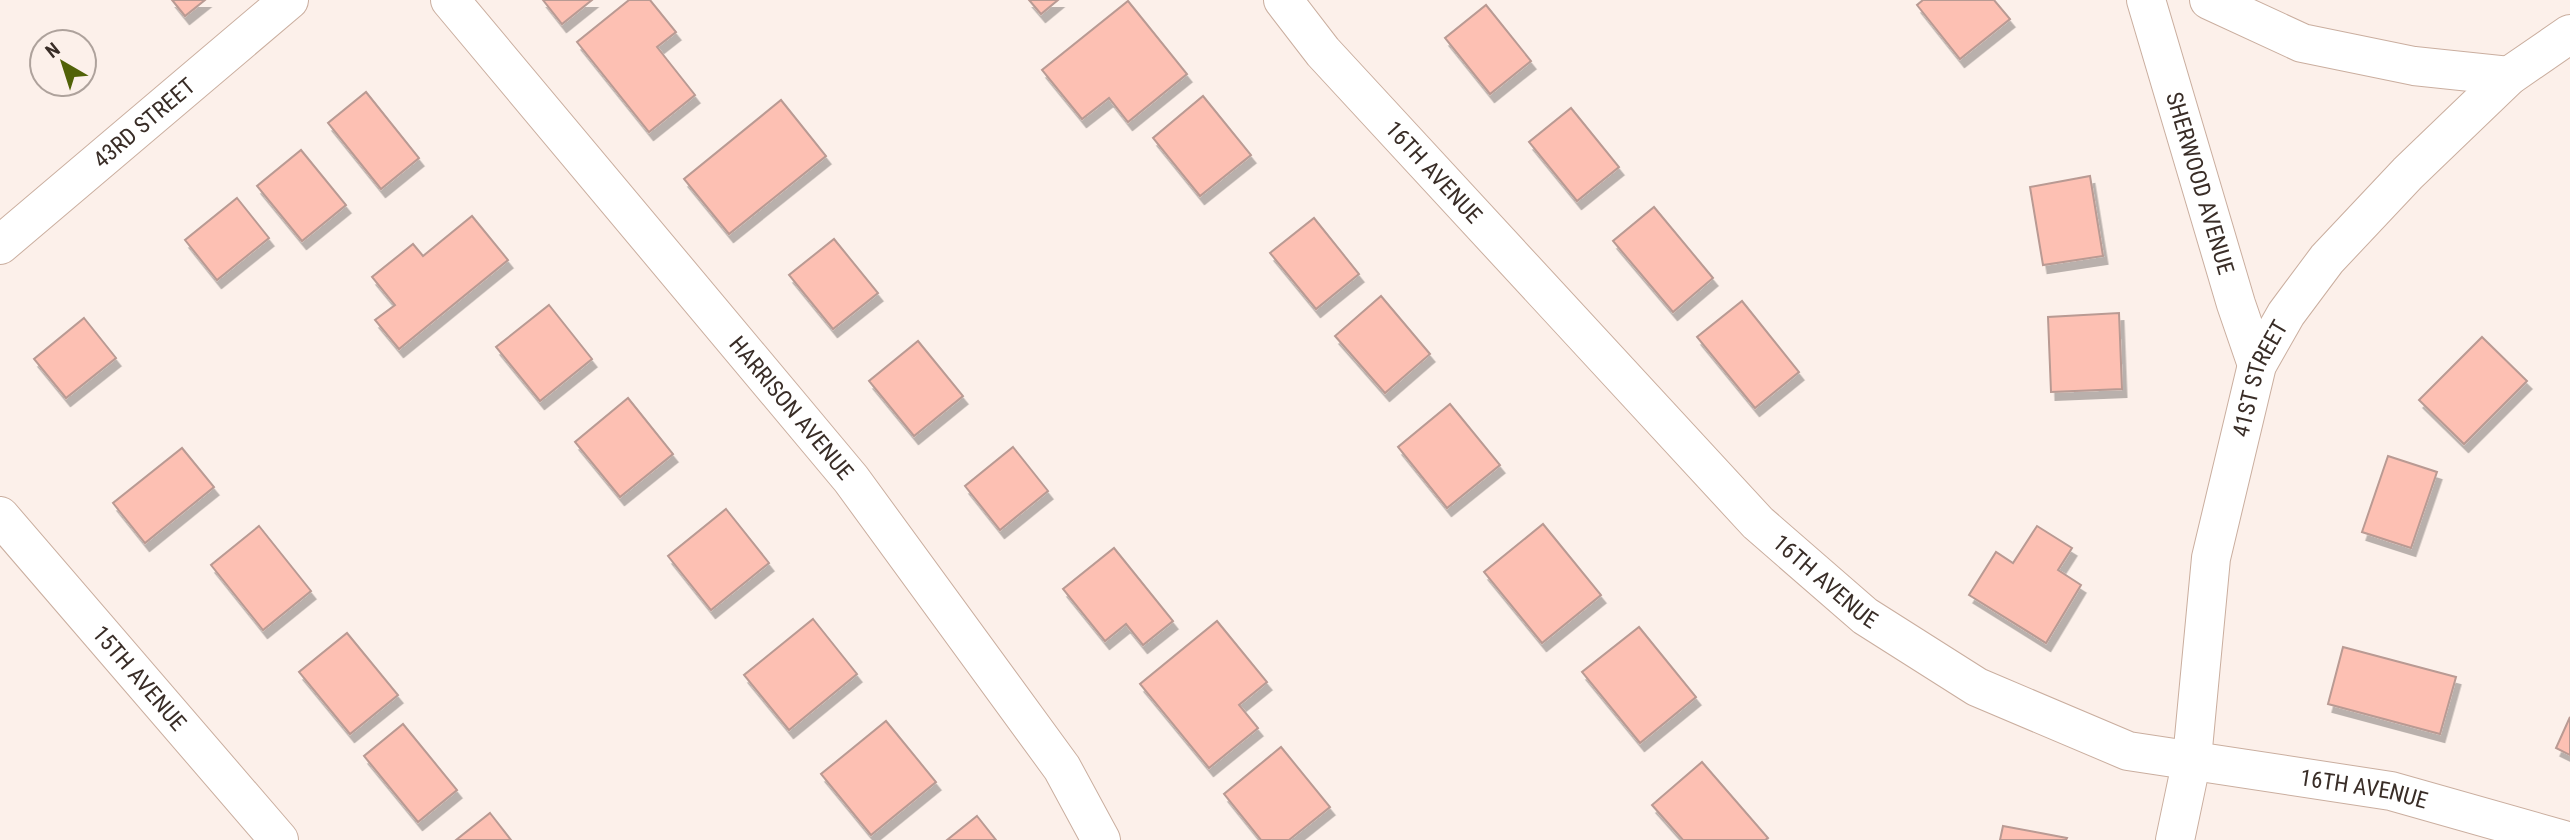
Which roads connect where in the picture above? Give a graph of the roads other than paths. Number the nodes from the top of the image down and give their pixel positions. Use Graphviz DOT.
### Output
graph roads {
  1 [pos="289,0"];
  2 [pos="450,0"];
  3 [pos="1283,0"];
  4 [pos="2146,0"];
  5 [pos="2209,0"];
  6 [pos="2570,34"];
  7 [pos="2509,76"];
  8 [pos="0,245"];
  9 [pos="2257,365"];
  10 [pos="0,516"];
  11 [pos="2192,759"];
  12 [pos="279,840"];
  13 [pos="1101,840"];
  14 [pos="2175,840"];
  15 [pos="2564,840"];
  1 -- 8 [label="street, 43RD STREET"];
  2 -- 13 [label="street, HARRISON AVENUE"];
  3 -- 11 [label="street, 16TH AVENUE"];
  4 -- 9 [label="street, SHERWOOD AVENUE"];
  5 -- 7 [label="street"];
  6 -- 7 [label="street, 41ST STREET"];
  7 -- 9 [label="street, 41ST STREET"];
  9 -- 11 [label="street, 41ST STREET"];
  10 -- 12 [label="street, 15TH AVENUE"];
  11 -- 14 [label="street, 41ST STREET"];
  11 -- 15 [label="street, 16TH AVENUE"];
}
